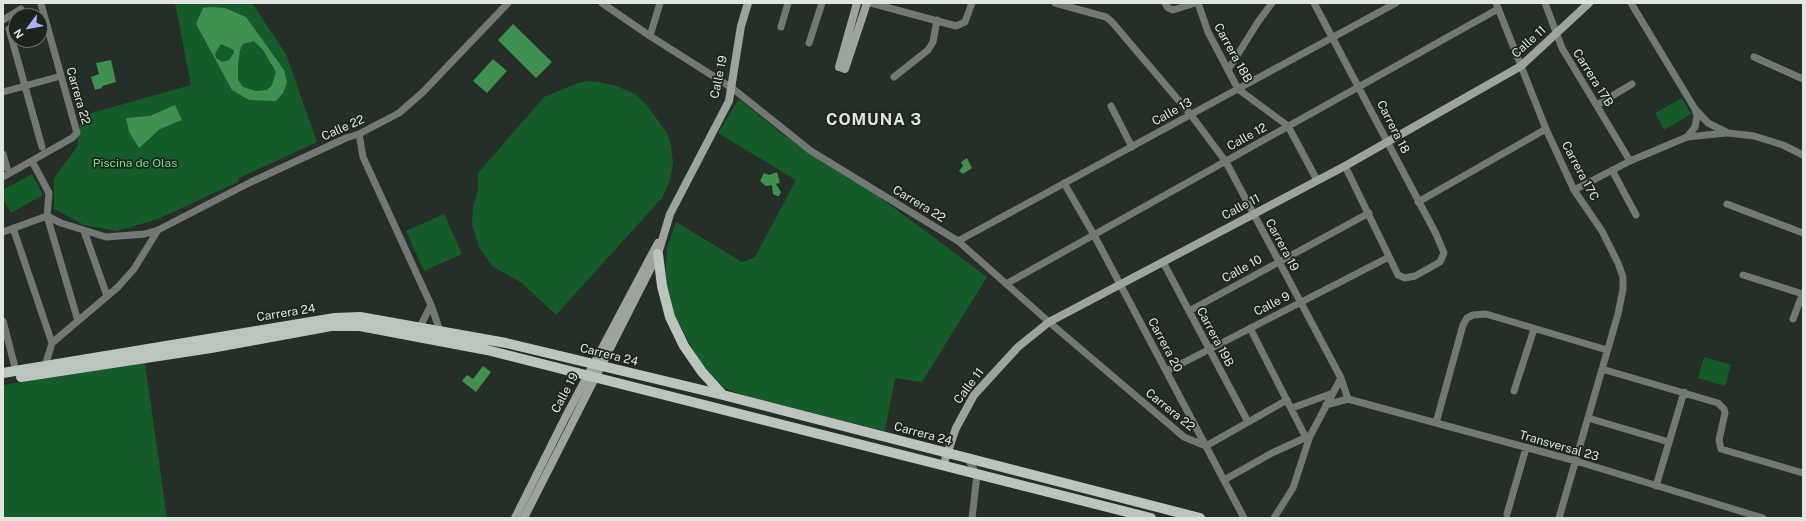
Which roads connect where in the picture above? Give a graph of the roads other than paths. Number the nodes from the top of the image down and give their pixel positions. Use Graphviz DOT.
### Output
graph roads {
  1 [pos="508,3"];
  2 [pos="602,3"];
  3 [pos="660,3"];
  4 [pos="748,3"];
  5 [pos="788,3"];
  6 [pos="822,3"];
  7 [pos="857,3"];
  8 [pos="867,3"];
  9 [pos="871,3"];
  10 [pos="972,3"];
  11 [pos="1055,3"];
  12 [pos="1165,3"];
  13 [pos="1195,3"];
  14 [pos="1198,3"];
  15 [pos="1272,3"];
  16 [pos="1314,3"];
  17 [pos="1396,3"];
  18 [pos="1546,3"];
  19 [pos="1589,3"];
  20 [pos="1631,3"];
  21 [pos="41,4"];
  22 [pos="1497,6"];
  23 [pos="937,20"];
  24 [pos="781,27"];
  25 [pos="1556,34"];
  26 [pos="650,36"];
  27 [pos="1333,37"];
  28 [pos="809,43"];
  29 [pos="14,48"];
  30 [pos="1754,57"];
  31 [pos="1521,66"];
  32 [pos="1228,70"];
  33 [pos="61,76"];
  34 [pos="894,77"];
  35 [pos="1803,79"];
  36 [pos="1632,84"];
  37 [pos="24,86"];
  38 [pos="1359,87"];
  39 [pos="732,88"];
  40 [pos="1238,89"];
  41 [pos="3,92"];
  42 [pos="1597,105"];
  43 [pos="1111,106"];
  44 [pos="1695,109"];
  45 [pos="1190,115"];
  46 [pos="1288,126"];
  47 [pos="1546,129"];
  48 [pos="1728,133"];
  49 [pos="359,134"];
  50 [pos="1688,137"];
  51 [pos="1388,142"];
  52 [pos="42,147"];
  53 [pos="1132,147"];
  54 [pos="3,154"];
  55 [pos="1803,155"];
  56 [pos="32,161"];
  57 [pos="1630,161"];
  58 [pos="1226,162"];
  59 [pos="1345,166"];
  60 [pos="7,168"];
  61 [pos="1612,170"];
  62 [pos="3,177"];
  63 [pos="1317,180"];
  64 [pos="1064,183"];
  65 [pos="1574,190"];
  66 [pos="1418,202"];
  67 [pos="1727,204"];
  68 [pos="1369,213"];
  69 [pos="1253,214"];
  70 [pos="1636,215"];
  71 [pos="47,216"];
  72 [pos="13,228"];
  73 [pos="158,230"];
  74 [pos="84,231"];
  75 [pos="3,232"];
  76 [pos="1803,233"];
  77 [pos="1094,235"];
  78 [pos="662,239"];
  79 [pos="958,241"];
  80 [pos="658,254"];
  81 [pos="1389,257"];
  82 [pos="1278,261"];
  83 [pos="1163,262"];
  84 [pos="1743,275"];
  85 [pos="1006,284"];
  86 [pos="1119,284"];
  87 [pos="1803,293"];
  88 [pos="107,296"];
  89 [pos="1301,302"];
  90 [pos="431,305"];
  91 [pos="1189,312"];
  92 [pos="623,315"];
  93 [pos="1793,319"];
  94 [pos="3,321"];
  95 [pos="78,321"];
  96 [pos="1049,322"];
  97 [pos="420,327"];
  98 [pos="1250,328"];
  99 [pos="1534,329"];
  100 [pos="440,331"];
  101 [pos="52,343"];
  102 [pos="1209,349"];
  103 [pos="1607,350"];
  104 [pos="45,366"];
  105 [pos="597,366"];
  106 [pos="1602,369"];
  107 [pos="16,371"];
  108 [pos="1167,371"];
  109 [pos="3,373"];
  110 [pos="592,377"];
  111 [pos="1341,378"];
  112 [pos="3,380"];
  113 [pos="1514,391"];
  114 [pos="1684,392"];
  115 [pos="1333,393"];
  116 [pos="724,396"];
  117 [pos="1348,399"];
  118 [pos="1287,400"];
  119 [pos="1326,405"];
  120 [pos="1292,408"];
  121 [pos="1588,418"];
  122 [pos="1248,422"];
  123 [pos="1436,423"];
  124 [pos="1308,437"];
  125 [pos="1669,442"];
  126 [pos="1206,446"];
  127 [pos="1526,448"];
  128 [pos="946,453"];
  129 [pos="968,459"];
  130 [pos="1576,461"];
  131 [pos="943,466"];
  132 [pos="1803,473"];
  133 [pos="977,475"];
  134 [pos="1224,480"];
  135 [pos="1656,486"];
  136 [pos="1507,514"];
  137 [pos="515,518"];
  138 [pos="524,518"];
  139 [pos="972,518"];
  140 [pos="1151,518"];
  141 [pos="1200,518"];
  142 [pos="1244,518"];
  143 [pos="1274,518"];
  144 [pos="1560,518"];
  145 [pos="1763,518"];
  1 -- 49 [label="street, Calle 22"];
  2 -- 26 [label="street, Carrera 22"];
  3 -- 26 [label="street"];
  4 -- 39 [label="street, Calle 19"];
  5 -- 24 [label="street"];
  6 -- 28 [label="street"];
  7 -- 8 [label="street"];
  9 -- 23 [label="street"];
  10 -- 23 [label="street"];
  11 -- 45 [label="street, Carrera 19"];
  12 -- 13 [label="street"];
  14 -- 32 [label="street, Carrera 18B"];
  15 -- 32 [label="street"];
  16 -- 27 [label="street, Carrera 18"];
  17 -- 27 [label="street, Calle 13"];
  18 -- 25 [label="street, Carrera 17B"];
  19 -- 25 [label="street, Calle 11"];
  20 -- 44 [label="street"];
  21 -- 33 [label="street, Carrera 22"];
  22 -- 31 [label="street, Carrera 17C"];
  22 -- 38 [label="street, Calle 12"];
  23 -- 34 [label="street"];
  25 -- 31 [label="street, Calle 11"];
  25 -- 42 [label="street, Carrera 17B"];
  26 -- 39 [label="street, Carrera 22"];
  27 -- 38 [label="street, Carrera 18"];
  27 -- 40 [label="street, Calle 13"];
  29 -- 37 [label="street"];
  30 -- 35 [label="street"];
  31 -- 47 [label="street, Carrera 17C"];
  31 -- 51 [label="street, Calle 11"];
  32 -- 40 [label="street, Carrera 18B"];
  33 -- 37 [label="street"];
  33 -- 56 [label="street, Carrera 22"];
  36 -- 42 [label="street"];
  37 -- 41 [label="street"];
  37 -- 52 [label="street"];
  38 -- 46 [label="street, Calle 12"];
  38 -- 51 [label="street, Carrera 18"];
  39 -- 78 [label="street, Calle 19"];
  39 -- 79 [label="street, Carrera 22"];
  40 -- 45 [label="street, Calle 13"];
  40 -- 46 [label="street, Carrera 18B"];
  42 -- 57 [label="street, Carrera 17B"];
  43 -- 53 [label="street"];
  44 -- 48 [label="street"];
  44 -- 50 [label="street"];
  45 -- 53 [label="street, Calle 13"];
  45 -- 58 [label="street, Carrera 19"];
  46 -- 58 [label="street, Calle 12"];
  46 -- 63 [label="street, Carrera 18B"];
  47 -- 65 [label="street, Carrera 17C"];
  47 -- 66 [label="street"];
  48 -- 50 [label="street"];
  48 -- 55 [label="street"];
  49 -- 73 [label="street, Calle 22"];
  49 -- 90 [label="street"];
  50 -- 57 [label="street"];
  51 -- 59 [label="street, Calle 11"];
  51 -- 66 [label="street, Carrera 18"];
  53 -- 64 [label="street, Calle 13"];
  54 -- 60 [label="street"];
  56 -- 62 [label="street, Carrera 22"];
  56 -- 71 [label="street"];
  57 -- 61 [label="street"];
  58 -- 69 [label="street, Carrera 19"];
  58 -- 77 [label="street, Calle 12"];
  59 -- 63 [label="street, Calle 11"];
  59 -- 68 [label="street"];
  61 -- 65 [label="street"];
  61 -- 70 [label="street"];
  63 -- 69 [label="street, Calle 11"];
  64 -- 77 [label="street, Carrera 20"];
  64 -- 79 [label="street, Calle 13"];
  65 -- 103 [label="street, Carrera 17C"];
  66 -- 81 [label="street, Carrera 18"];
  67 -- 76 [label="street"];
  68 -- 81 [label="street"];
  68 -- 82 [label="street, Calle 10"];
  69 -- 82 [label="street, Carrera 19"];
  69 -- 83 [label="street, Calle 11"];
  71 -- 72 [label="street"];
  71 -- 74 [label="street, Calle 22"];
  71 -- 95 [label="street"];
  72 -- 75 [label="street"];
  72 -- 101 [label="street"];
  73 -- 74 [label="street, Calle 22"];
  73 -- 88 [label="street"];
  74 -- 88 [label="street"];
  77 -- 85 [label="street, Calle 12"];
  77 -- 86 [label="street, Carrera 20"];
  78 -- 80 [label="street, Calle 19"];
  78 -- 92 [label="street, Calle 19"];
  79 -- 85 [label="street, Carrera 22"];
  80 -- 92 [label="street, Calle 19"];
  80 -- 116 [label="main road"];
  81 -- 89 [label="street, Calle 9"];
  82 -- 89 [label="street, Carrera 19"];
  82 -- 91 [label="street, Calle 10"];
  83 -- 86 [label="street, Calle 11"];
  83 -- 91 [label="street, Carrera 19B"];
  84 -- 87 [label="street"];
  85 -- 96 [label="street, Carrera 22"];
  86 -- 96 [label="street, Calle 11"];
  86 -- 108 [label="street, Carrera 20"];
  87 -- 93 [label="street"];
  88 -- 95 [label="street"];
  89 -- 98 [label="street, Calle 9"];
  89 -- 111 [label="street, Carrera 19"];
  90 -- 97 [label="street"];
  90 -- 100 [label="street"];
  91 -- 102 [label="street, Carrera 19B"];
  92 -- 105 [label="street, Calle 19"];
  94 -- 107 [label="street"];
  95 -- 101 [label="street"];
  96 -- 126 [label="street, Carrera 22"];
  96 -- 128 [label="street, Calle 11"];
  97 -- 100 [label="main road, Carrera 24"];
  97 -- 104 [label="main road, Carrera 24"];
  98 -- 102 [label="street, Calle 9"];
  98 -- 118 [label="street"];
  99 -- 103 [label="street"];
  99 -- 113 [label="street"];
  99 -- 123 [label="street"];
  100 -- 105 [label="main road, Carrera 24"];
  101 -- 104 [label="street"];
  102 -- 108 [label="street, Calle 9"];
  102 -- 122 [label="street, Carrera 19B"];
  103 -- 106 [label="street, Carrera 17C"];
  104 -- 107 [label="main road, Carrera 24"];
  105 -- 110 [label="street, Calle 19"];
  105 -- 116 [label="main road, Carrera 24"];
  106 -- 114 [label="street"];
  106 -- 121 [label="street, Carrera 17C"];
  107 -- 109 [label="main road, Carrera 24"];
  108 -- 126 [label="street, Carrera 20"];
  110 -- 112 [label="main road, Carrera 24"];
  110 -- 131 [label="main road, Carrera 24"];
  110 -- 137 [label="street, Calle 19"];
  110 -- 138 [label="street, Calle 19"];
  111 -- 115 [label="street"];
  111 -- 117 [label="street"];
  114 -- 125 [label="street"];
  114 -- 132 [label="street"];
  115 -- 119 [label="street"];
  115 -- 120 [label="street"];
  116 -- 128 [label="main road, Carrera 24"];
  117 -- 119 [label="street"];
  117 -- 123 [label="street, Transversal 23"];
  118 -- 120 [label="street"];
  118 -- 122 [label="street"];
  119 -- 124 [label="street"];
  120 -- 124 [label="street"];
  121 -- 125 [label="street"];
  121 -- 130 [label="street, Carrera 17C"];
  122 -- 126 [label="street"];
  123 -- 127 [label="street, Transversal 23"];
  124 -- 134 [label="street"];
  124 -- 143 [label="street"];
  125 -- 135 [label="street"];
  126 -- 134 [label="street, Carrera 20"];
  127 -- 130 [label="street, Transversal 23"];
  127 -- 136 [label="street"];
  128 -- 129 [label="main road, Carrera 24"];
  128 -- 131 [label="street, Calle 11"];
  129 -- 133 [label="street"];
  129 -- 141 [label="main road, Carrera 24"];
  130 -- 135 [label="street, Transversal 23"];
  130 -- 144 [label="street, Carrera 17C"];
  131 -- 133 [label="main road, Carrera 24"];
  133 -- 139 [label="street"];
  133 -- 140 [label="main road, Carrera 24"];
  134 -- 142 [label="street, Carrera 20"];
  135 -- 145 [label="street, Transversal 23"];
}
